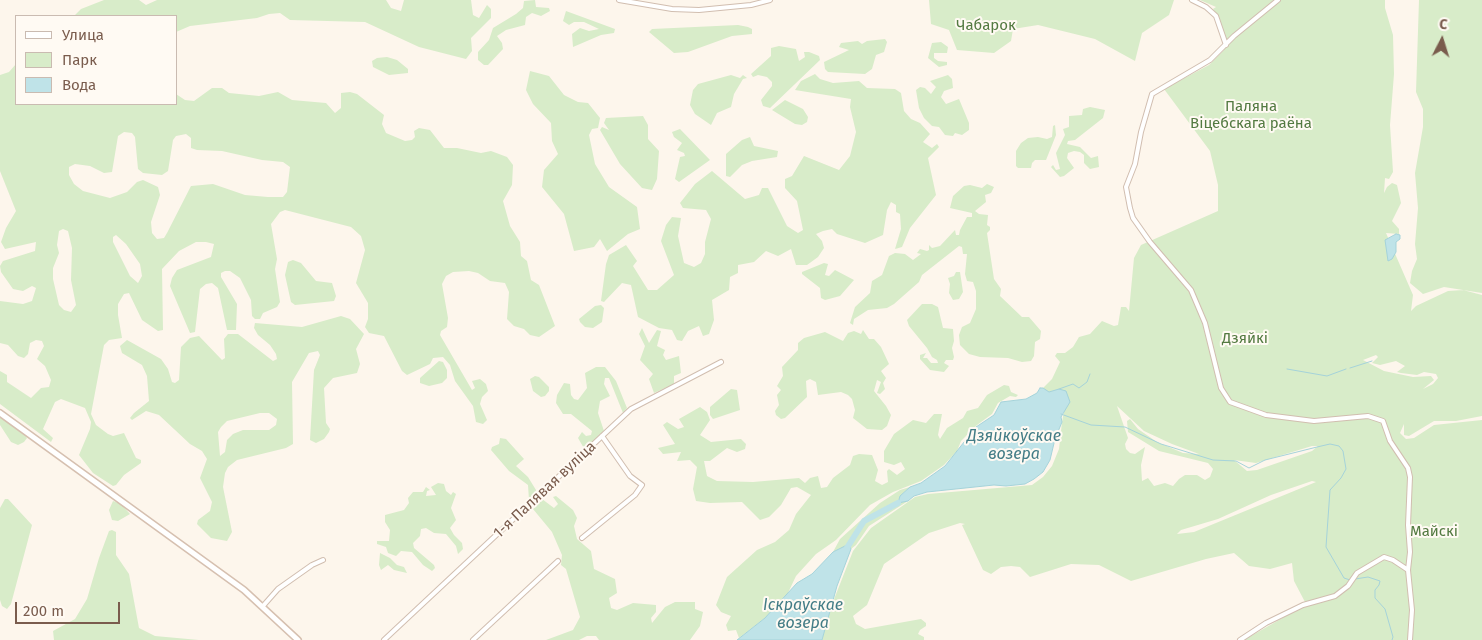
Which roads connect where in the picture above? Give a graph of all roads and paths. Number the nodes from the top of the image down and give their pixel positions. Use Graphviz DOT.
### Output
graph roads {
  1 [pos="619,0"];
  2 [pos="770,0"];
  3 [pos="1192,0"];
  4 [pos="1278,0"];
  5 [pos="1226,45"];
  6 [pos="721,362"];
  7 [pos="0,413"];
  8 [pos="602,436"];
  9 [pos="582,538"];
  10 [pos="323,560"];
  11 [pos="558,561"];
  12 [pos="1408,570"];
  13 [pos="263,606"];
  14 [pos="298,640"];
  15 [pos="384,640"];
  16 [pos="473,640"];
  17 [pos="1240,640"];
  18 [pos="1410,640"];
  1 -- 2 [label="street"];
  3 -- 5 [label="street"];
  4 -- 5 [label="street"];
  5 -- 12 [label="street"];
  6 -- 8 [label="street, 1-я Палявая вуліца"];
  7 -- 13 [label="main road"];
  8 -- 9 [label="street"];
  8 -- 15 [label="street, 1-я Палявая вуліца"];
  10 -- 13 [label="street"];
  11 -- 16 [label="street"];
  12 -- 17 [label="street"];
  12 -- 18 [label="street"];
  13 -- 14 [label="main road"];
}
